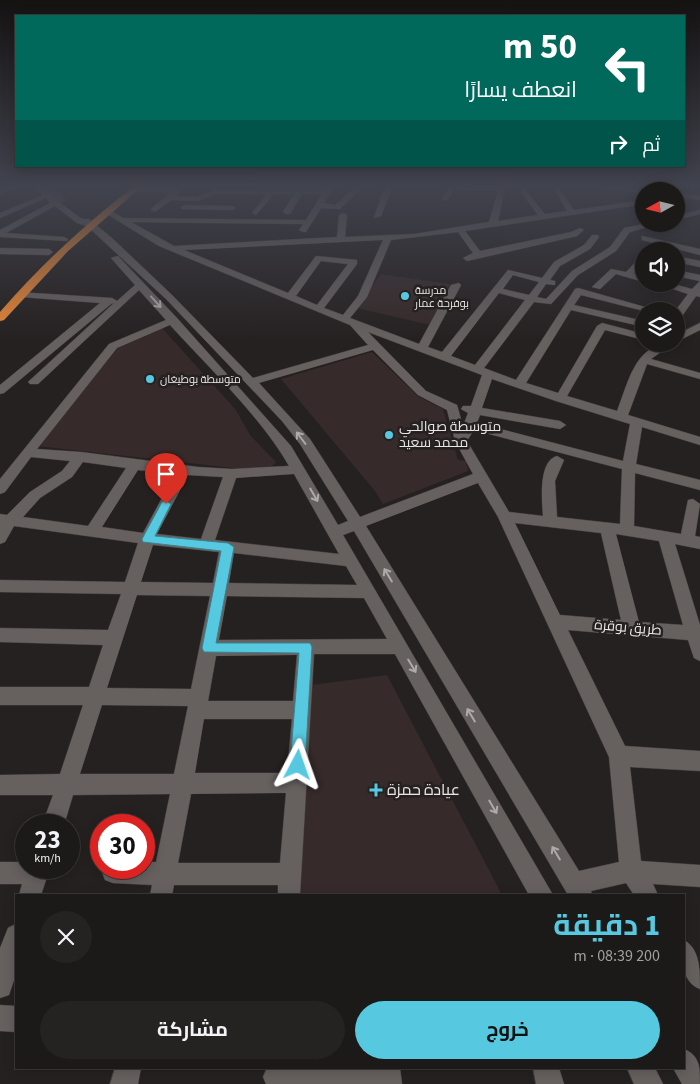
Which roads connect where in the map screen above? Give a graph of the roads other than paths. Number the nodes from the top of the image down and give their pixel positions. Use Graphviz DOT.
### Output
graph roads {
  1 [pos="59,239"];
  2 [pos="64,239"];
  3 [pos="71,239"];
  4 [pos="97,239"];
  5 [pos="101,239"];
  6 [pos="155,239"];
  7 [pos="340,239"];
  8 [pos="350,239"];
  9 [pos="387,239"];
  10 [pos="467,239"];
  11 [pos="552,239"];
  12 [pos="594,239"];
  13 [pos="621,239"];
  14 [pos="647,239"];
  15 [pos="298,240"];
  16 [pos="172,248"];
  17 [pos="0,251"];
  18 [pos="49,252"];
  19 [pos="700,252"];
  20 [pos="478,254"];
  21 [pos="466,258"];
  22 [pos="685,261"];
  23 [pos="700,264"];
  24 [pos="635,268"];
  25 [pos="628,275"];
  26 [pos="685,275"];
  27 [pos="635,277"];
  28 [pos="700,278"];
  29 [pos="544,280"];
  30 [pos="140,285"];
  31 [pos="456,286"];
  32 [pos="564,287"];
  33 [pos="597,287"];
  34 [pos="685,288"];
  35 [pos="496,290"];
  36 [pos="698,290"];
  37 [pos="578,291"];
  38 [pos="21,294"];
  39 [pos="291,296"];
  40 [pos="531,298"];
  41 [pos="108,301"];
  42 [pos="122,302"];
  43 [pos="0,304"];
  44 [pos="568,306"];
  45 [pos="635,306"];
  46 [pos="685,306"];
  47 [pos="319,308"];
  48 [pos="0,318"];
  49 [pos="173,320"];
  50 [pos="685,320"];
  51 [pos="348,321"];
  52 [pos="635,322"];
  53 [pos="700,325"];
  54 [pos="685,334"];
  55 [pos="635,335"];
  56 [pos="376,346"];
  57 [pos="422,348"];
  58 [pos="652,352"];
  59 [pos="444,357"];
  60 [pos="643,360"];
  61 [pos="483,371"];
  62 [pos="700,376"];
  63 [pos="34,382"];
  64 [pos="251,382"];
  65 [pos="518,385"];
  66 [pos="0,391"];
  67 [pos="560,399"];
  68 [pos="453,408"];
  69 [pos="620,416"];
  70 [pos="473,418"];
  71 [pos="637,422"];
  72 [pos="560,425"];
  73 [pos="461,440"];
  74 [pos="700,441"];
  75 [pos="28,452"];
  76 [pos="81,456"];
  77 [pos="557,460"];
  78 [pos="136,463"];
  79 [pos="628,465"];
  80 [pos="299,469"];
  81 [pos="184,470"];
  82 [pos="231,473"];
  83 [pos="482,476"];
  84 [pos="700,485"];
  85 [pos="0,489"];
  86 [pos="693,504"];
  87 [pos="505,517"];
  88 [pos="5,521"];
  89 [pos="550,521"];
  90 [pos="358,525"];
  91 [pos="607,528"];
  92 [pos="627,530"];
  93 [pos="92,532"];
  94 [pos="335,532"];
  95 [pos="665,536"];
  96 [pos="0,538"];
  97 [pos="147,539"];
  98 [pos="693,542"];
  99 [pos="206,545"];
  100 [pos="228,547"];
  101 [pos="351,561"];
  102 [pos="0,586"];
  103 [pos="131,588"];
  104 [pos="219,590"];
  105 [pos="368,592"];
  106 [pos="555,622"];
  107 [pos="632,628"];
  108 [pos="697,634"];
  109 [pos="0,635"];
  110 [pos="115,638"];
  111 [pos="401,646"];
  112 [pos="306,647"];
  113 [pos="208,648"];
  114 [pos="700,653"];
  115 [pos="0,696"];
  116 [pos="96,696"];
  117 [pos="197,704"];
  118 [pos="302,710"];
  119 [pos="619,756"];
  120 [pos="700,761"];
  121 [pos="182,783"];
  122 [pos="297,783"];
  123 [pos="0,785"];
  124 [pos="66,785"];
  125 [pos="57,814"];
  126 [pos="631,871"];
  127 [pos="15,872"];
  128 [pos="0,873"];
  129 [pos="700,876"];
  130 [pos="35,879"];
  131 [pos="140,879"];
  132 [pos="163,885"];
  133 [pos="290,885"];
  134 [pos="577,889"];
  135 [pos="30,894"];
  136 [pos="541,894"];
  137 [pos="646,894"];
  138 [pos="15,939"];
  139 [pos="685,954"];
  140 [pos="700,976"];
  141 [pos="0,986"];
  142 [pos="0,1018"];
  143 [pos="15,1019"];
  144 [pos="685,1064"];
  145 [pos="128,1069"];
  146 [pos="546,1069"];
  147 [pos="641,1069"];
  148 [pos="277,1076"];
  149 [pos="388,1078"];
  150 [pos="124,1084"];
  151 [pos="550,1084"];
  152 [pos="649,1084"];
  153 [pos="697,1084"];
  1 -- 2 [label="street"];
  2 -- 18 [label="highway"];
  3 -- 38 [label="highway"];
  4 -- 30 [label="street"];
  5 -- 64 [label="street"];
  6 -- 16 [label="street"];
  7 -- 8 [label="street"];
  7 -- 15 [label="street"];
  9 -- 51 [label="street"];
  10 -- 20 [label="street"];
  11 -- 20 [label="street"];
  12 -- 29 [label="street"];
  13 -- 32 [label="street"];
  14 -- 19 [label="street"];
  15 -- 16 [label="street"];
  16 -- 39 [label="street"];
  17 -- 18 [label="street"];
  18 -- 43 [label="highway"];
  20 -- 21 [label="street"];
  22 -- 23 [label="street"];
  24 -- 25 [label="street"];
  25 -- 27 [label="street"];
  25 -- 33 [label="street"];
  26 -- 28 [label="street"];
  29 -- 32 [label="street"];
  29 -- 35 [label="street"];
  29 -- 40 [label="street"];
  30 -- 42 [label="street"];
  30 -- 49 [label="street, one-way"];
  31 -- 57 [label="street"];
  32 -- 37 [label="street"];
  32 -- 40 [label="street"];
  34 -- 36 [label="street"];
  35 -- 40 [label="street"];
  35 -- 59 [label="street"];
  36 -- 46 [label="street"];
  37 -- 44 [label="street"];
  37 -- 45 [label="street"];
  38 -- 41 [label="street"];
  38 -- 48 [label="highway"];
  39 -- 47 [label="street"];
  39 -- 47 [label="street"];
  40 -- 61 [label="street"];
  41 -- 42 [label="street"];
  41 -- 66 [label="street"];
  42 -- 63 [label="street"];
  44 -- 52 [label="street"];
  44 -- 65 [label="street"];
  47 -- 51 [label="street"];
  49 -- 75 [label="street"];
  49 -- 80 [label="street"];
  50 -- 53 [label="street"];
  51 -- 56 [label="street"];
  51 -- 57 [label="street"];
  53 -- 54 [label="street"];
  55 -- 67 [label="street"];
  56 -- 64 [label="street"];
  56 -- 68 [label="street"];
  57 -- 59 [label="street"];
  58 -- 60 [label="street"];
  59 -- 61 [label="street"];
  60 -- 62 [label="street"];
  60 -- 69 [label="street"];
  61 -- 65 [label="street"];
  61 -- 70 [label="street"];
  90 -- 64 [label="street, one-way"];
  65 -- 67 [label="street"];
  67 -- 69 [label="street"];
  68 -- 70 [label="street"];
  68 -- 73 [label="street"];
  69 -- 71 [label="street"];
  70 -- 72 [label="street"];
  70 -- 73 [label="street"];
  70 -- 79 [label="street"];
  71 -- 74 [label="street"];
  71 -- 79 [label="street"];
  73 -- 83 [label="street"];
  75 -- 76 [label="street"];
  75 -- 85 [label="street"];
  76 -- 78 [label="street"];
  76 -- 88 [label="street"];
  77 -- 89 [label="street"];
  78 -- 81 [label="street"];
  78 -- 93 [label="street"];
  79 -- 84 [label="street"];
  79 -- 92 [label="street"];
  80 -- 82 [label="street"];
  80 -- 94 [label="street, one-way"];
  81 -- 82 [label="street"];
  81 -- 97 [label="street"];
  82 -- 99 [label="street"];
  83 -- 87 [label="street"];
  83 -- 90 [label="street"];
  86 -- 98 [label="street"];
  87 -- 89 [label="street"];
  87 -- 106 [label="street"];
  88 -- 93 [label="street"];
  88 -- 96 [label="street"];
  89 -- 91 [label="street"];
  90 -- 94 [label="street"];
  134 -- 90 [label="street, one-way"];
  91 -- 92 [label="street"];
  91 -- 107 [label="street"];
  92 -- 95 [label="street"];
  93 -- 97 [label="street"];
  94 -- 101 [label="street"];
  95 -- 98 [label="street"];
  95 -- 108 [label="street"];
  97 -- 99 [label="street"];
  97 -- 103 [label="street"];
  99 -- 100 [label="street"];
  100 -- 101 [label="street"];
  100 -- 104 [label="street"];
  101 -- 105 [label="street"];
  102 -- 103 [label="street"];
  103 -- 104 [label="street"];
  103 -- 110 [label="street"];
  104 -- 105 [label="street"];
  104 -- 113 [label="street"];
  105 -- 111 [label="street"];
  106 -- 107 [label="street, طريق بوقرة"];
  106 -- 119 [label="street"];
  107 -- 108 [label="street, طريق بوقرة"];
  108 -- 114 [label="street"];
  109 -- 110 [label="street"];
  110 -- 116 [label="street"];
  111 -- 112 [label="street"];
  111 -- 136 [label="street, one-way"];
  112 -- 113 [label="street"];
  112 -- 118 [label="street"];
  113 -- 117 [label="street"];
  115 -- 116 [label="street"];
  116 -- 117 [label="street"];
  116 -- 124 [label="street"];
  117 -- 118 [label="street"];
  117 -- 121 [label="street"];
  118 -- 122 [label="street"];
  119 -- 120 [label="street"];
  119 -- 126 [label="street"];
  121 -- 122 [label="street"];
  121 -- 124 [label="street"];
  121 -- 132 [label="street"];
  122 -- 133 [label="street"];
  123 -- 124 [label="street"];
  124 -- 125 [label="street"];
  126 -- 129 [label="street"];
  126 -- 134 [label="street"];
  126 -- 137 [label="street"];
  127 -- 128 [label="street"];
  130 -- 135 [label="street"];
  131 -- 132 [label="street"];
  132 -- 133 [label="street"];
  138 -- 141 [label="street"];
  139 -- 140 [label="street"];
  142 -- 143 [label="street"];
  144 -- 153 [label="street"];
  145 -- 150 [label="street"];
  146 -- 151 [label="street"];
  147 -- 152 [label="street"];
  148 -- 149 [label="street"];
}
